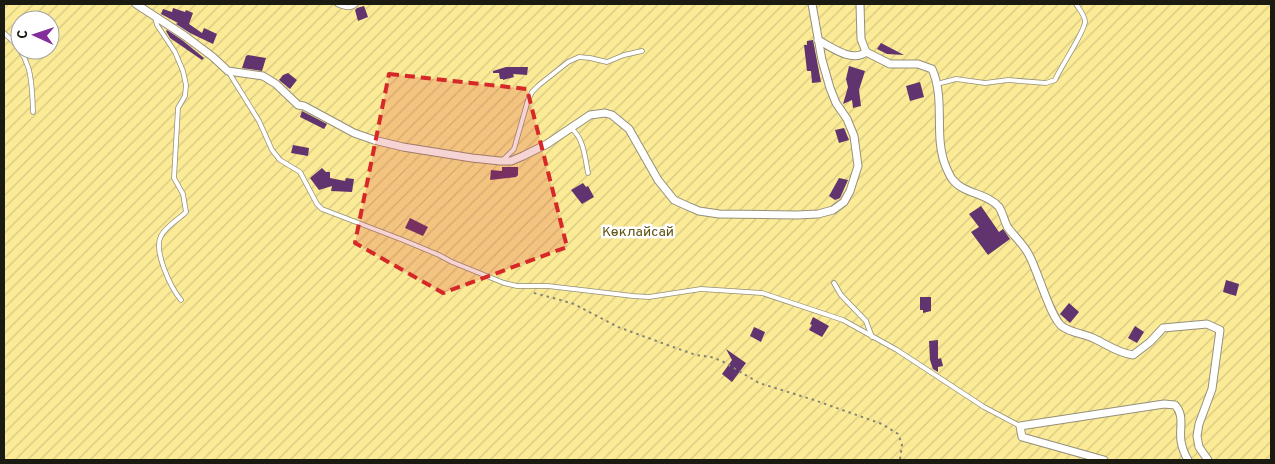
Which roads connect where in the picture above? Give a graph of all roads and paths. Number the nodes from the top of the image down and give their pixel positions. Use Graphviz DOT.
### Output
graph roads {
  1 [pos="136,4"];
  2 [pos="337,4"];
  3 [pos="356,4"];
  4 [pos="812,4"];
  5 [pos="860,4"];
  6 [pos="1076,4"];
  7 [pos="155,17"];
  8 [pos="4,33"];
  9 [pos="818,40"];
  10 [pos="642,51"];
  11 [pos="866,52"];
  12 [pos="228,71"];
  13 [pos="937,84"];
  14 [pos="33,112"];
  15 [pos="572,129"];
  16 [pos="502,161"];
  17 [pos="588,173"];
  18 [pos="834,283"];
  19 [pos="530,292"];
  20 [pos="181,300"];
  21 [pos="872,336"];
  22 [pos="1020,426"];
  23 [pos="900,460"];
  24 [pos="1104,460"];
  25 [pos="1188,460"];
  26 [pos="1208,460"];
  1 -- 7 [label="street"];
  2 -- 3 [label="lane"];
  4 -- 9 [label="street"];
  5 -- 11 [label="street"];
  6 -- 13 [label="lane"];
  7 -- 12 [label="street"];
  7 -- 20 [label="lane"];
  8 -- 14 [label="lane"];
  9 -- 11 [label="street"];
  9 -- 15 [label="street"];
  10 -- 16 [label="lane"];
  11 -- 13 [label="street"];
  12 -- 16 [label="street"];
  12 -- 21 [label="lane"];
  13 -- 26 [label="street"];
  15 -- 16 [label="street"];
  15 -- 17 [label="lane"];
  18 -- 21 [label="lane"];
  19 -- 23 [label="path"];
  21 -- 22 [label="lane"];
  22 -- 24 [label="street"];
  22 -- 25 [label="street"];
}
